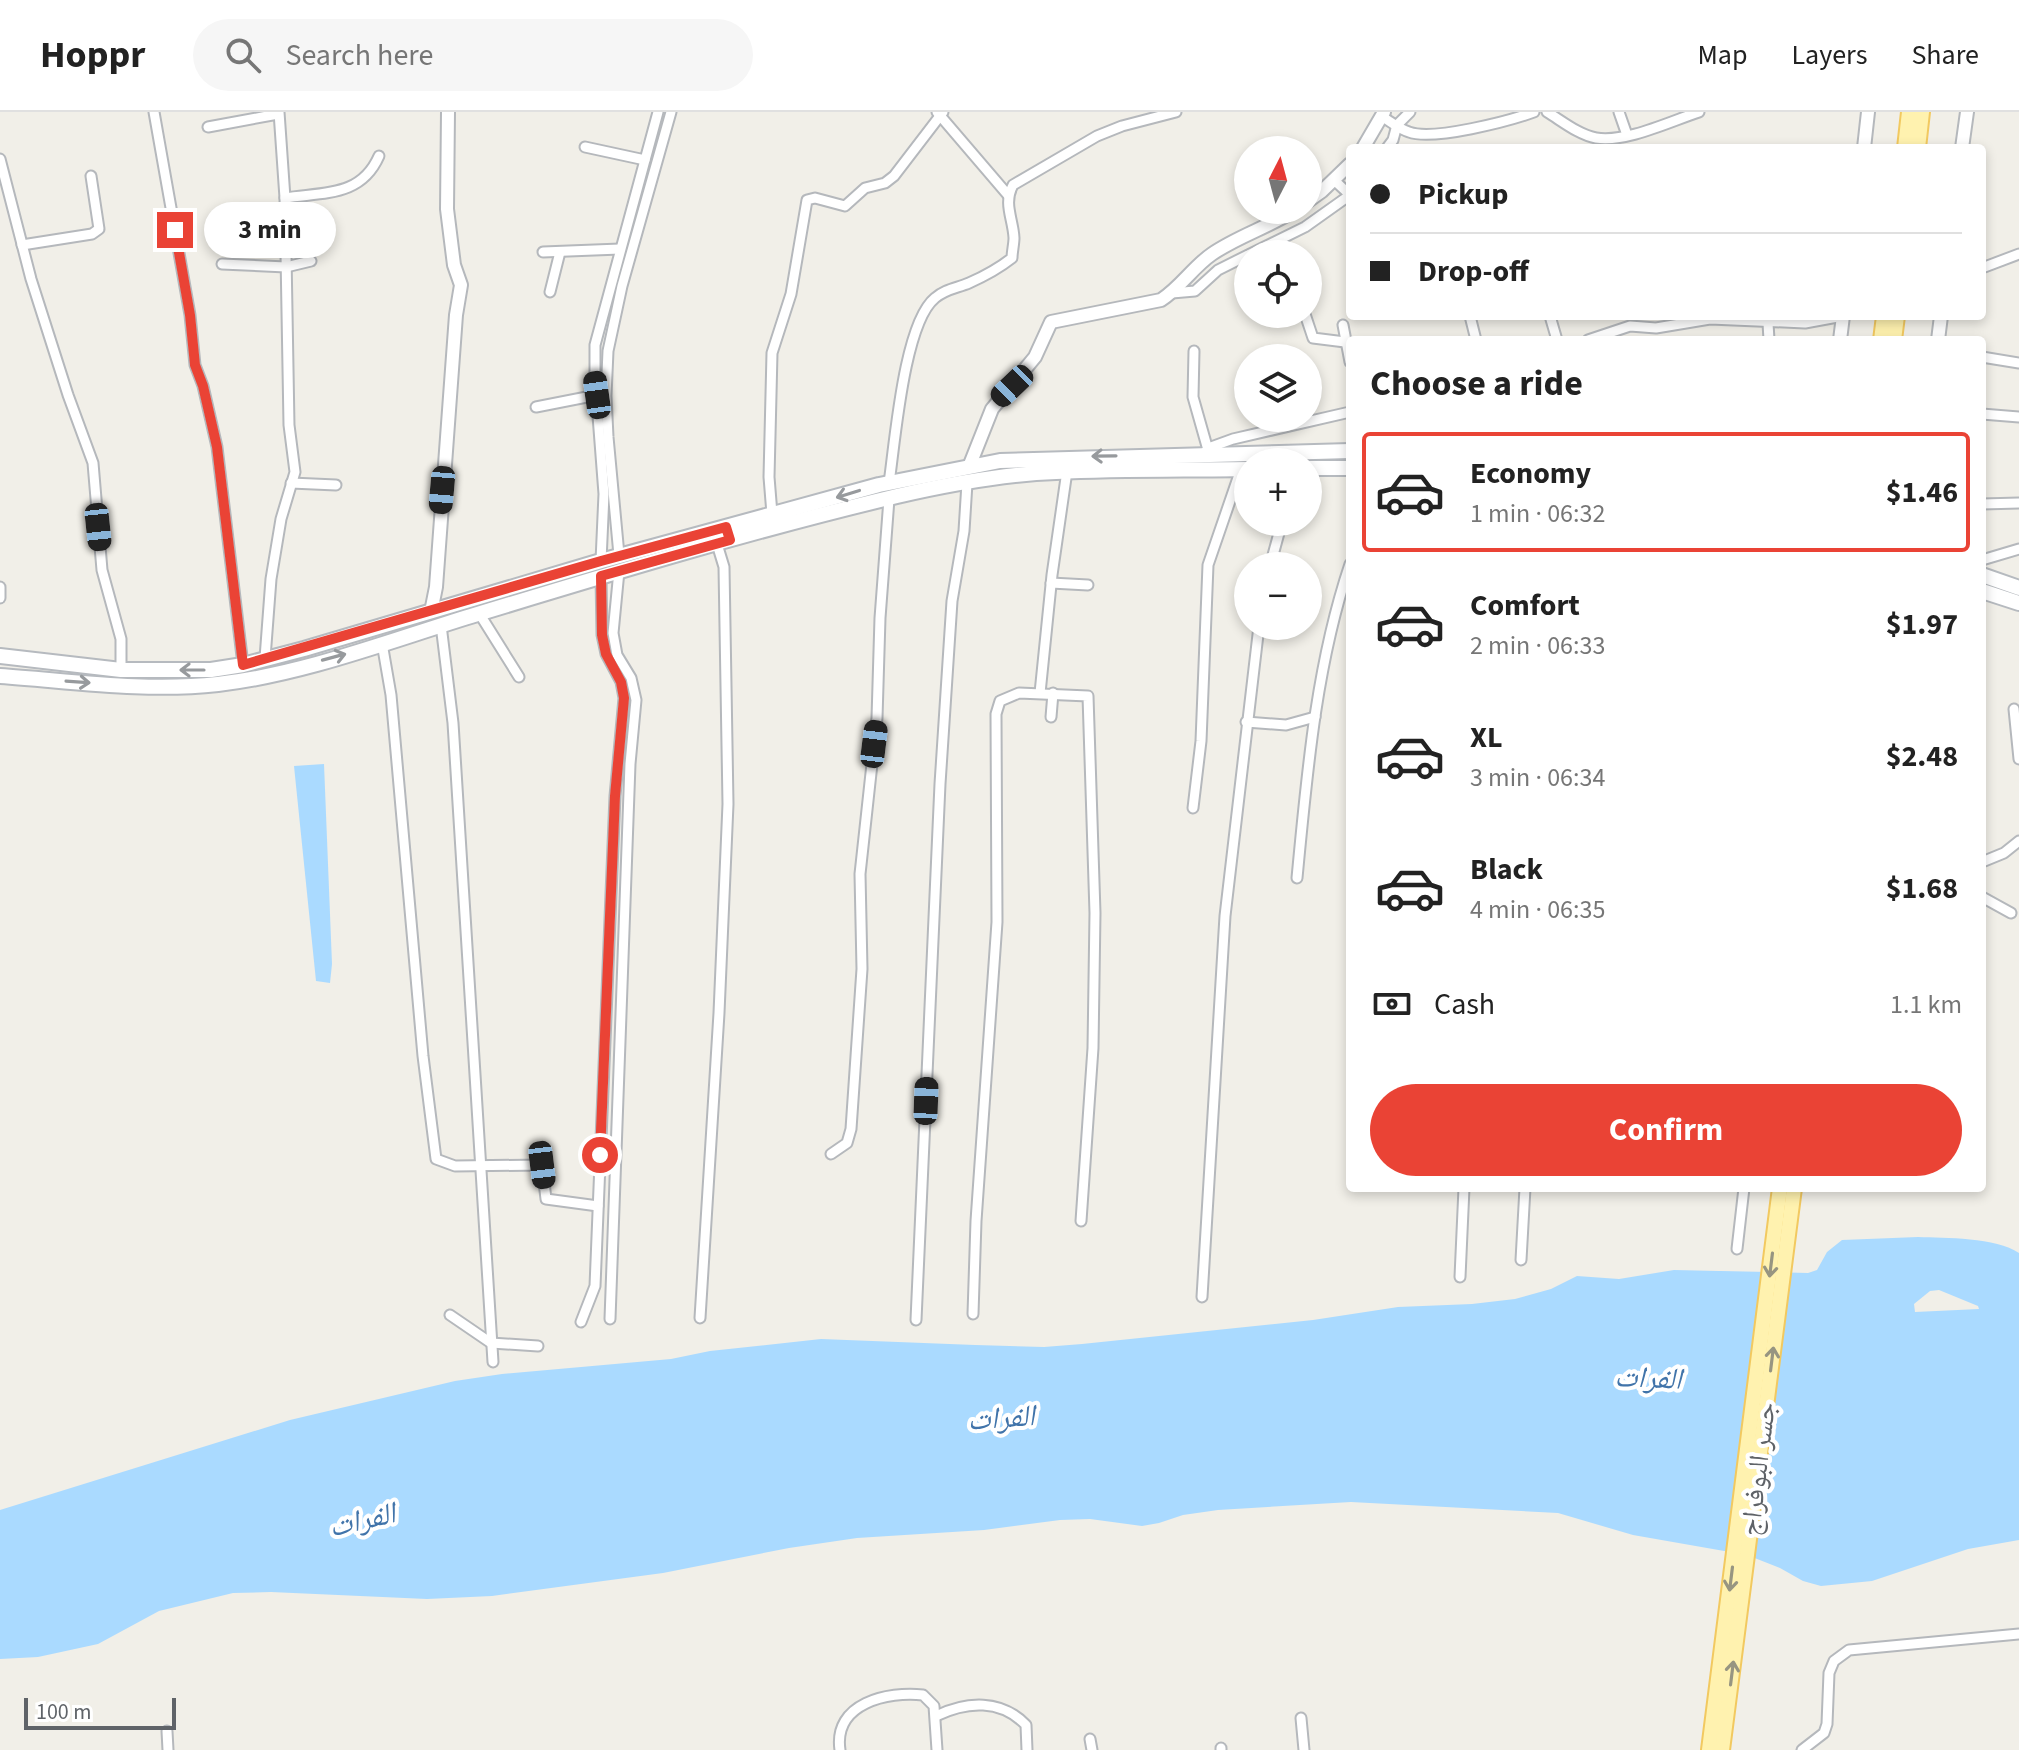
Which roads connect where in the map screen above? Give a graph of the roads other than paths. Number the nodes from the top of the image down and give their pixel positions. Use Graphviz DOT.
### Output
graph roads {
  1 [pos="154,112"];
  2 [pos="447,112"];
  3 [pos="658,112"];
  4 [pos="671,112"];
  5 [pos="1119,112"];
  6 [pos="1176,112"];
  7 [pos="1410,112"];
  8 [pos="1534,112"];
  9 [pos="1547,112"];
  10 [pos="1619,112"];
  11 [pos="1699,112"];
  12 [pos="1868,112"];
  13 [pos="1909,112"];
  14 [pos="1922,112"];
  15 [pos="1967,112"];
  16 [pos="278,113"];
  17 [pos="940,113"];
  18 [pos="1383,114"];
  19 [pos="1397,125"];
  20 [pos="1122,126"];
  21 [pos="208,127"];
  22 [pos="1624,135"];
  23 [pos="1365,144"];
  24 [pos="1390,144"];
  25 [pos="1621,144"];
  26 [pos="1864,144"];
  27 [pos="1905,144"];
  28 [pos="1918,144"];
  29 [pos="1963,144"];
  30 [pos="585,147"];
  31 [pos="379,156"];
  32 [pos="0,159"];
  33 [pos="645,160"];
  34 [pos="1346,168"];
  35 [pos="91,176"];
  36 [pos="1334,180"];
  37 [pos="1322,190"];
  38 [pos="1346,191"];
  39 [pos="1008,195"];
  40 [pos="285,198"];
  41 [pos="1346,198"];
  42 [pos="1266,224"];
  43 [pos="1258,228"];
  44 [pos="1260,240"];
  45 [pos="1279,240"];
  46 [pos="22,245"];
  47 [pos="620,249"];
  48 [pos="543,252"];
  49 [pos="560,252"];
  50 [pos="2019,254"];
  51 [pos="311,261"];
  52 [pos="1234,262"];
  53 [pos="222,264"];
  54 [pos="1986,266"];
  55 [pos="286,267"];
  56 [pos="550,292"];
  57 [pos="1172,293"];
  58 [pos="1704,320"];
  59 [pos="1745,320"];
  60 [pos="1802,320"];
  61 [pos="1768,323"];
  62 [pos="1343,325"];
  63 [pos="1310,328"];
  64 [pos="1600,336"];
  65 [pos="1769,336"];
  66 [pos="1345,342"];
  67 [pos="1346,346"];
  68 [pos="1194,351"];
  69 [pos="1986,358"];
  70 [pos="2019,363"];
  71 [pos="597,395"];
  72 [pos="536,407"];
  73 [pos="1346,413"];
  74 [pos="1986,414"];
  75 [pos="1322,417"];
  76 [pos="2019,417"];
  77 [pos="1255,432"];
  78 [pos="1346,451"];
  79 [pos="1206,452"];
  80 [pos="1154,455"];
  81 [pos="969,467"];
  82 [pos="1322,468"];
  83 [pos="1346,468"];
  84 [pos="1234,469"];
  85 [pos="1067,471"];
  86 [pos="1155,471"];
  87 [pos="291,483"];
  88 [pos="889,483"];
  89 [pos="967,483"];
  90 [pos="336,485"];
  91 [pos="1234,496"];
  92 [pos="889,499"];
  93 [pos="2019,503"];
  94 [pos="1986,504"];
  95 [pos="772,514"];
  96 [pos="724,537"];
  97 [pos="2019,549"];
  98 [pos="619,555"];
  99 [pos="1986,559"];
  100 [pos="601,568"];
  101 [pos="619,571"];
  102 [pos="1986,576"];
  103 [pos="1346,579"];
  104 [pos="1051,583"];
  105 [pos="1088,585"];
  106 [pos="0,587"];
  107 [pos="2019,588"];
  108 [pos="1986,592"];
  109 [pos="0,598"];
  110 [pos="2019,603"];
  111 [pos="431,612"];
  112 [pos="479,613"];
  113 [pos="441,625"];
  114 [pos="1257,640"];
  115 [pos="382,643"];
  116 [pos="0,656"];
  117 [pos="265,658"];
  118 [pos="243,665"];
  119 [pos="121,670"];
  120 [pos="0,676"];
  121 [pos="519,677"];
  122 [pos="1040,693"];
  123 [pos="1053,693"];
  124 [pos="2014,709"];
  125 [pos="1051,717"];
  126 [pos="1315,717"];
  127 [pos="1246,722"];
  128 [pos="2019,759"];
  129 [pos="1193,808"];
  130 [pos="2019,841"];
  131 [pos="1986,860"];
  132 [pos="1297,878"];
  133 [pos="1986,899"];
  134 [pos="2011,913"];
  135 [pos="831,1154"];
  136 [pos="479,1166"];
  137 [pos="1464,1192"];
  138 [pos="1525,1192"];
  139 [pos="1744,1192"];
  140 [pos="1779,1192"];
  141 [pos="1793,1192"];
  142 [pos="598,1206"];
  143 [pos="1081,1221"];
  144 [pos="1737,1249"];
  145 [pos="1521,1260"];
  146 [pos="1460,1277"];
  147 [pos="1202,1297"];
  148 [pos="973,1314"];
  149 [pos="450,1315"];
  150 [pos="700,1318"];
  151 [pos="610,1319"];
  152 [pos="916,1320"];
  153 [pos="581,1322"];
  154 [pos="491,1343"];
  155 [pos="538,1346"];
  156 [pos="493,1362"];
  157 [pos="2019,1634"];
  158 [pos="936,1716"];
  159 [pos="1301,1718"];
  160 [pos="167,1731"];
  161 [pos="1090,1739"];
  162 [pos="168,1750"];
  163 [pos="840,1750"];
  164 [pos="937,1750"];
  165 [pos="1027,1750"];
  166 [pos="1092,1750"];
  167 [pos="1304,1750"];
  168 [pos="1709,1750"];
  169 [pos="1722,1750"];
  170 [pos="1802,1750"];
  1 -- 118 [label="street"];
  2 -- 111 [label="street"];
  3 -- 33 [label="street"];
  4 -- 98 [label="street"];
  5 -- 20 [label="street"];
  6 -- 20 [label="street"];
  7 -- 19 [label="street"];
  8 -- 19 [label="street"];
  9 -- 22 [label="street"];
  10 -- 22 [label="street"];
  11 -- 22 [label="street"];
  12 -- 26 [label="street"];
  13 -- 27 [label="main road"];
  14 -- 28 [label="main road"];
  15 -- 29 [label="street"];
  16 -- 21 [label="street"];
  16 -- 40 [label="street"];
  17 -- 39 [label="street"];
  17 -- 95 [label="street"];
  18 -- 19 [label="street"];
  18 -- 23 [label="street"];
  19 -- 24 [label="street"];
  20 -- 39 [label="street"];
  22 -- 25 [label="street"];
  30 -- 33 [label="street"];
  31 -- 40 [label="street"];
  32 -- 46 [label="street"];
  33 -- 47 [label="street"];
  34 -- 36 [label="street"];
  35 -- 46 [label="street"];
  36 -- 37 [label="street"];
  36 -- 38 [label="street"];
  39 -- 88 [label="street"];
  40 -- 55 [label="street"];
  41 -- 45 [label="street"];
  42 -- 43 [label="street"];
  43 -- 44 [label="street"];
  43 -- 57 [label="street"];
  46 -- 119 [label="street"];
  47 -- 49 [label="street"];
  47 -- 71 [label="street"];
  48 -- 49 [label="street"];
  49 -- 56 [label="street"];
  50 -- 54 [label="street"];
  51 -- 55 [label="street"];
  52 -- 57 [label="street"];
  53 -- 55 [label="street"];
  55 -- 87 [label="street"];
  57 -- 81 [label="street"];
  58 -- 64 [label="street"];
  59 -- 61 [label="street"];
  60 -- 61 [label="street"];
  61 -- 65 [label="street"];
  62 -- 66 [label="street"];
  63 -- 66 [label="street"];
  66 -- 67 [label="street"];
  68 -- 79 [label="street"];
  69 -- 70 [label="street"];
  71 -- 72 [label="street"];
  71 -- 100 [label="street"];
  73 -- 75 [label="street"];
  74 -- 76 [label="street"];
  77 -- 79 [label="street"];
  78 -- 79 [label="main road"];
  79 -- 80 [label="main road"];
  80 -- 81 [label="main road, one-way"];
  80 -- 86 [label="main road"];
  81 -- 88 [label="main road"];
  82 -- 83 [label="main road"];
  84 -- 86 [label="main road"];
  85 -- 86 [label="main road"];
  85 -- 89 [label="main road"];
  85 -- 104 [label="street"];
  87 -- 90 [label="street"];
  87 -- 117 [label="street"];
  88 -- 95 [label="main road, one-way"];
  89 -- 92 [label="main road"];
  89 -- 152 [label="street"];
  91 -- 129 [label="street"];
  92 -- 96 [label="main road"];
  92 -- 135 [label="street"];
  93 -- 94 [label="street"];
  95 -- 96 [label="main road"];
  96 -- 98 [label="main road"];
  96 -- 101 [label="main road"];
  96 -- 150 [label="street"];
  97 -- 99 [label="street"];
  98 -- 100 [label="main road"];
  100 -- 101 [label="main road"];
  100 -- 111 [label="main road"];
  100 -- 112 [label="main road"];
  100 -- 142 [label="street"];
  101 -- 151 [label="street"];
  102 -- 107 [label="main road"];
  103 -- 126 [label="street"];
  104 -- 105 [label="street"];
  104 -- 122 [label="street"];
  106 -- 109 [label="street"];
  108 -- 110 [label="main road"];
  111 -- 117 [label="main road"];
  112 -- 113 [label="main road"];
  112 -- 121 [label="street"];
  113 -- 115 [label="main road"];
  113 -- 136 [label="street"];
  114 -- 127 [label="street"];
  120 -- 115 [label="main road, one-way"];
  115 -- 136 [label="street"];
  116 -- 119 [label="main road"];
  117 -- 118 [label="main road"];
  118 -- 119 [label="main road, one-way"];
  122 -- 123 [label="street"];
  122 -- 148 [label="street"];
  123 -- 125 [label="street"];
  123 -- 143 [label="street"];
  124 -- 128 [label="street"];
  126 -- 127 [label="street"];
  126 -- 132 [label="street"];
  127 -- 147 [label="street"];
  130 -- 131 [label="street"];
  133 -- 134 [label="street"];
  136 -- 142 [label="street"];
  136 -- 154 [label="street"];
  137 -- 146 [label="street"];
  138 -- 145 [label="street"];
  139 -- 144 [label="street"];
  140 -- 168 [label="main road, جسر البوفراج, one-way"];
  169 -- 141 [label="main road, جسر البوفراج, one-way"];
  142 -- 153 [label="street"];
  149 -- 154 [label="street"];
  154 -- 155 [label="street"];
  154 -- 156 [label="street"];
  157 -- 170 [label="street"];
  158 -- 163 [label="street"];
  158 -- 164 [label="street"];
  158 -- 165 [label="street"];
  159 -- 167 [label="street"];
  160 -- 162 [label="street"];
  161 -- 166 [label="street"];
}
